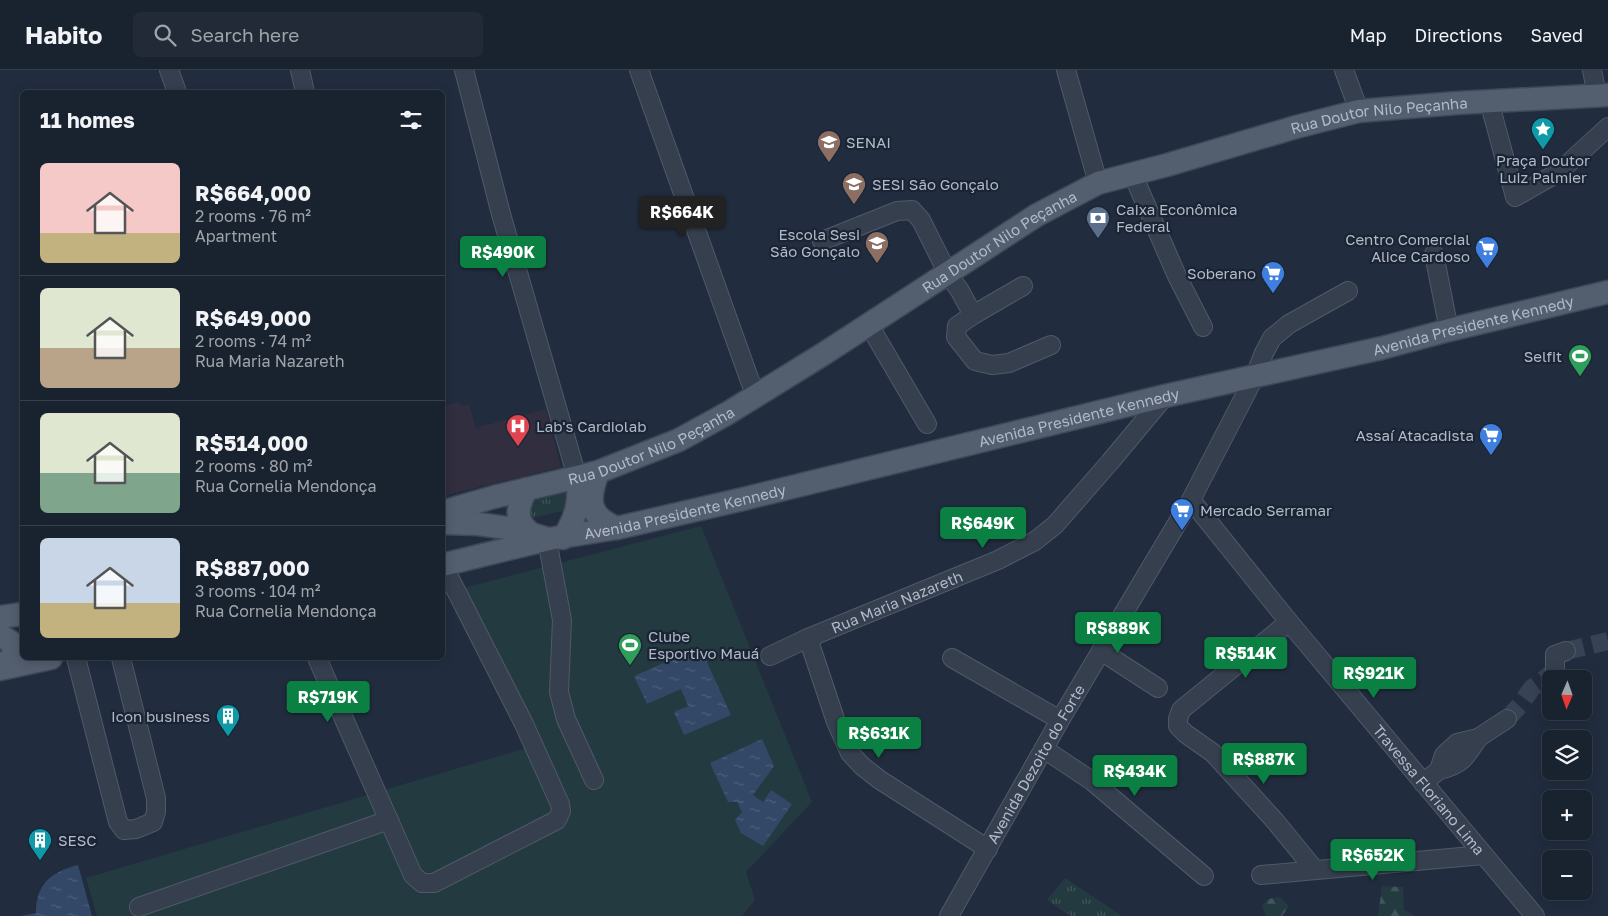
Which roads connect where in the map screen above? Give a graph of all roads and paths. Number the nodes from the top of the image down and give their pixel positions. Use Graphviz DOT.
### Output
graph roads {
  1 [pos="170,70"];
  2 [pos="300,70"];
  3 [pos="464,70"];
  4 [pos="640,70"];
  5 [pos="1066,70"];
  6 [pos="1344,70"];
  7 [pos="1592,70"];
  8 [pos="175,90"];
  9 [pos="300,90"];
  10 [pos="1602,95"];
  11 [pos="1489,102"];
  12 [pos="1359,111"];
  13 [pos="1608,127"];
  14 [pos="1134,174"];
  15 [pos="1098,184"];
  16 [pos="822,240"];
  17 [pos="1434,254"];
  18 [pos="948,274"];
  19 [pos="1022,286"];
  20 [pos="1348,291"];
  21 [pos="1608,292"];
  22 [pos="973,315"];
  23 [pos="869,325"];
  24 [pos="1203,327"];
  25 [pos="1449,330"];
  26 [pos="1051,345"];
  27 [pos="1255,376"];
  28 [pos="755,395"];
  29 [pos="1165,396"];
  30 [pos="927,424"];
  31 [pos="598,472"];
  32 [pos="576,477"];
  33 [pos="526,489"];
  34 [pos="1191,500"];
  35 [pos="445,511"];
  36 [pos="445,523"];
  37 [pos="617,528"];
  38 [pos="547,538"];
  39 [pos="445,564"];
  40 [pos="445,569"];
  41 [pos="20,614"];
  42 [pos="0,617"];
  43 [pos="1289,622"];
  44 [pos="0,635"];
  45 [pos="808,638"];
  46 [pos="1100,651"];
  47 [pos="1566,651"];
  48 [pos="770,656"];
  49 [pos="952,658"];
  50 [pos="42,660"];
  51 [pos="77,660"];
  52 [pos="122,660"];
  53 [pos="318,660"];
  54 [pos="0,665"];
  55 [pos="0,669"];
  56 [pos="1555,670"];
  57 [pos="1158,688"];
  58 [pos="1507,719"];
  59 [pos="1060,720"];
  60 [pos="1044,749"];
  61 [pos="594,780"];
  62 [pos="1424,783"];
  63 [pos="389,820"];
  64 [pos="988,849"];
  65 [pos="1483,855"];
  66 [pos="1315,870"];
  67 [pos="1261,875"];
  68 [pos="1204,876"];
  69 [pos="139,907"];
  70 [pos="950,916"];
  71 [pos="1535,916"];
  1 -- 8 [label="street"];
  2 -- 9 [label="street"];
  3 -- 32 [label="street"];
  4 -- 28 [label="street"];
  5 -- 15 [label="street"];
  6 -- 12 [label="street"];
  7 -- 10 [label="street"];
  10 -- 11 [label="main road, Rua Doutor Nilo Peçanha"];
  11 -- 12 [label="main road, Rua Doutor Nilo Peçanha"];
  11 -- 13 [label="street"];
  12 -- 14 [label="main road, Rua Doutor Nilo Peçanha"];
  14 -- 15 [label="main road, Rua Doutor Nilo Peçanha"];
  14 -- 24 [label="street"];
  15 -- 18 [label="main road, Rua Doutor Nilo Peçanha"];
  16 -- 18 [label="street"];
  17 -- 25 [label="street"];
  18 -- 22 [label="street"];
  18 -- 23 [label="main road, Rua Doutor Nilo Peçanha"];
  19 -- 22 [label="street"];
  20 -- 27 [label="street, Avenida Dezoito do Forte"];
  21 -- 25 [label="main road, Avenida Presidente Kennedy"];
  22 -- 26 [label="street"];
  23 -- 28 [label="main road, Rua Doutor Nilo Peçanha"];
  23 -- 30 [label="street"];
  25 -- 27 [label="main road, Avenida Presidente Kennedy"];
  27 -- 29 [label="main road, Avenida Presidente Kennedy"];
  27 -- 34 [label="street, Avenida Dezoito do Forte"];
  28 -- 31 [label="main road, Rua Doutor Nilo Peçanha"];
  29 -- 37 [label="main road, Avenida Presidente Kennedy"];
  29 -- 45 [label="street, Rua Maria Nazareth"];
  31 -- 32 [label="main road, Rua Doutor Nilo Peçanha"];
  31 -- 37 [label="main road"];
  32 -- 33 [label="main road, Rua Doutor Nilo Peçanha"];
  32 -- 38 [label="main road"];
  33 -- 35 [label="main road, Rua Doutor Nilo Peçanha"];
  33 -- 38 [label="main road"];
  34 -- 43 [label="street, Travessa Floriano Lima"];
  34 -- 46 [label="street, Avenida Dezoito do Forte"];
  36 -- 38 [label="main road, Avenida Presidente Kennedy"];
  37 -- 38 [label="main road, Avenida Presidente Kennedy"];
  38 -- 39 [label="main road, Avenida Presidente Kennedy"];
  38 -- 61 [label="street"];
  40 -- 63 [label="street"];
  41 -- 42 [label="main road"];
  43 -- 62 [label="street, Travessa Floriano Lima"];
  43 -- 66 [label="street"];
  44 -- 54 [label="main road"];
  45 -- 48 [label="street, Rua Maria Nazareth"];
  45 -- 64 [label="street"];
  46 -- 57 [label="street"];
  46 -- 59 [label="street, Avenida Dezoito do Forte"];
  47 -- 56 [label="street"];
  49 -- 59 [label="street"];
  50 -- 55 [label="main road"];
  51 -- 52 [label="street"];
  53 -- 63 [label="street"];
  58 -- 62 [label="street"];
  59 -- 60 [label="street, Avenida Dezoito do Forte"];
  60 -- 64 [label="street, Avenida Dezoito do Forte"];
  60 -- 68 [label="street"];
  62 -- 65 [label="street, Travessa Floriano Lima"];
  63 -- 69 [label="street"];
  64 -- 70 [label="street, Avenida Dezoito do Forte"];
  65 -- 66 [label="street"];
  65 -- 71 [label="street, Travessa Floriano Lima"];
  66 -- 67 [label="street"];
}
